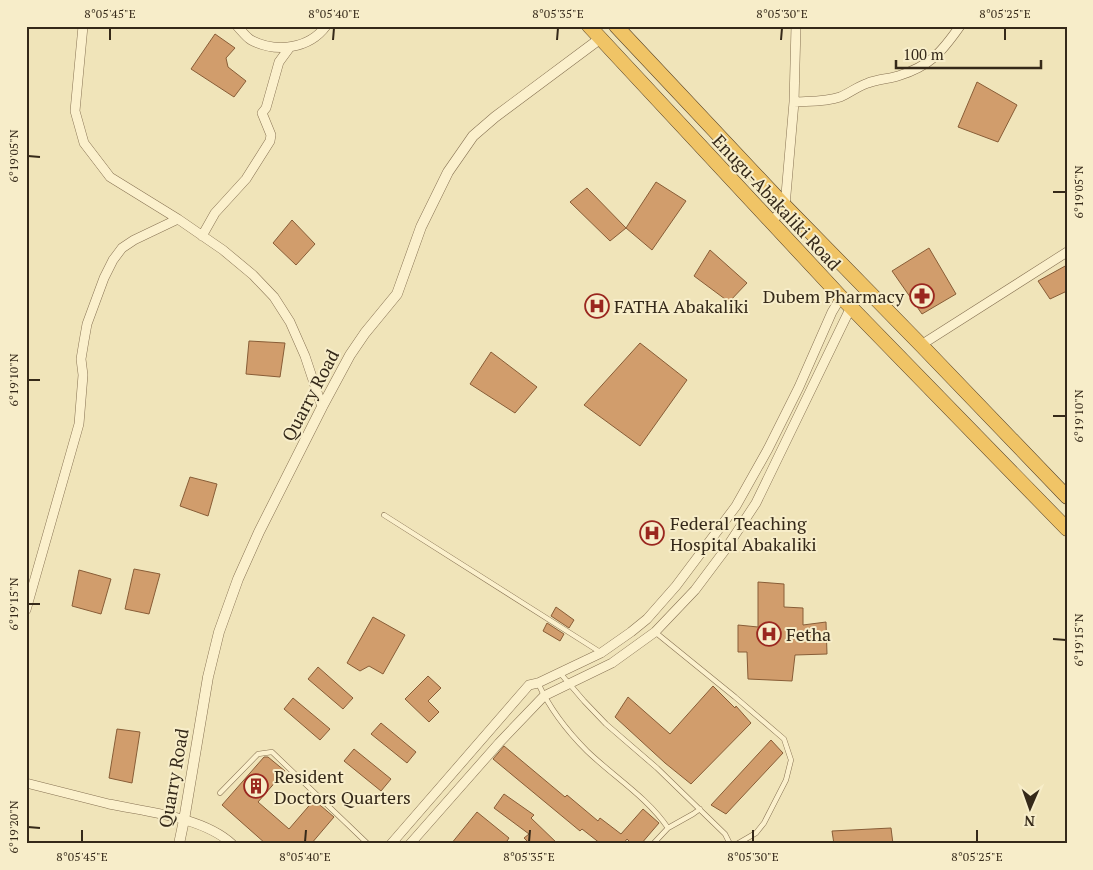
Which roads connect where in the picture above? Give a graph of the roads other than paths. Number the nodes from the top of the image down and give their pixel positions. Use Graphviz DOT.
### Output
graph roads {
  1 [pos="83,26"];
  2 [pos="237,26"];
  3 [pos="326,26"];
  4 [pos="589,26"];
  5 [pos="616,26"];
  6 [pos="796,26"];
  7 [pos="960,26"];
  8 [pos="601,38"];
  9 [pos="290,47"];
  10 [pos="794,102"];
  11 [pos="785,206"];
  12 [pos="178,219"];
  13 [pos="771,223"];
  14 [pos="202,236"];
  15 [pos="1067,252"];
  16 [pos="846,302"];
  17 [pos="921,345"];
  18 [pos="322,407"];
  19 [pos="1067,497"];
  20 [pos="384,516"];
  21 [pos="1067,529"];
  22 [pos="26,610"];
  23 [pos="655,632"];
  24 [pos="601,653"];
  25 [pos="560,672"];
  26 [pos="538,683"];
  27 [pos="569,683"];
  28 [pos="544,696"];
  29 [pos="461,762"];
  30 [pos="474,773"];
  31 [pos="26,783"];
  32 [pos="220,793"];
  33 [pos="700,809"];
  34 [pos="184,820"];
  35 [pos="412,820"];
  36 [pos="668,828"];
  37 [pos="423,830"];
  38 [pos="179,844"];
  39 [pos="232,844"];
  40 [pos="368,844"];
  41 [pos="391,844"];
  42 [pos="410,844"];
  43 [pos="653,844"];
  44 [pos="730,844"];
  45 [pos="737,844"];
  1 -- 12 [label="street"];
  2 -- 9 [label="street"];
  3 -- 9 [label="street"];
  4 -- 8 [label="highway, Enugu-Abakaliki Road"];
  5 -- 11 [label="highway, Enugu-Abakaliki Road"];
  6 -- 10 [label="street"];
  7 -- 10 [label="street"];
  8 -- 13 [label="highway, Enugu-Abakaliki Road"];
  8 -- 18 [label="street, Quarry Road"];
  9 -- 14 [label="street"];
  10 -- 11 [label="street"];
  11 -- 13 [label="street"];
  11 -- 17 [label="highway, Enugu-Abakaliki Road"];
  12 -- 14 [label="street"];
  12 -- 22 [label="street"];
  13 -- 16 [label="highway, Enugu-Abakaliki Road"];
  14 -- 18 [label="street"];
  15 -- 17 [label="street"];
  16 -- 21 [label="highway, Enugu-Abakaliki Road"];
  16 -- 23 [label="street"];
  16 -- 24 [label="street"];
  17 -- 19 [label="highway, Enugu-Abakaliki Road"];
  18 -- 34 [label="street, Quarry Road"];
  20 -- 24 [label="lane"];
  23 -- 27 [label="street"];
  23 -- 45 [label="lane"];
  24 -- 25 [label="street"];
  25 -- 26 [label="street"];
  25 -- 27 [label="lane"];
  26 -- 28 [label="lane"];
  26 -- 29 [label="street"];
  27 -- 28 [label="street"];
  27 -- 33 [label="lane"];
  28 -- 30 [label="street"];
  28 -- 36 [label="lane"];
  29 -- 30 [label="street"];
  29 -- 35 [label="street"];
  30 -- 37 [label="street"];
  31 -- 34 [label="street"];
  32 -- 40 [label="lane"];
  33 -- 36 [label="lane"];
  33 -- 44 [label="lane"];
  34 -- 38 [label="street, Quarry Road"];
  34 -- 39 [label="street"];
  35 -- 37 [label="street"];
  35 -- 41 [label="street"];
  36 -- 43 [label="lane"];
  37 -- 42 [label="street"];
}
